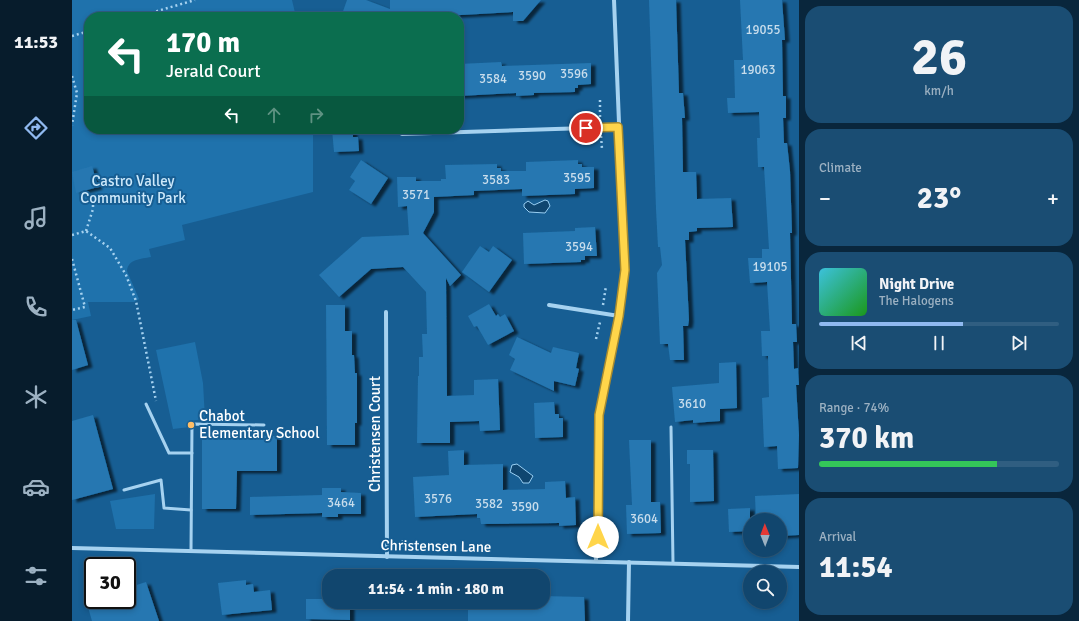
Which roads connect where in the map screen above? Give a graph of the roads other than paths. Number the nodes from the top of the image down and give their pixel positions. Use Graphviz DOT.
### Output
graph roads {
  1 [pos="614,0"];
  2 [pos="618,127"];
  3 [pos="464,132"];
  4 [pos="549,305"];
  5 [pos="386,312"];
  6 [pos="619,316"];
  7 [pos="146,404"];
  8 [pos="264,425"];
  9 [pos="671,427"];
  10 [pos="192,453"];
  11 [pos="124,490"];
  12 [pos="191,510"];
  13 [pos="72,548"];
  14 [pos="191,551"];
  15 [pos="387,557"];
  16 [pos="596,561"];
  17 [pos="629,562"];
  18 [pos="673,563"];
  19 [pos="799,567"];
  20 [pos="628,621"];
  1 -- 2 [label="street"];
  2 -- 3 [label="street"];
  2 -- 6 [label="street"];
  4 -- 6 [label="street"];
  5 -- 15 [label="street, Christensen Court"];
  6 -- 16 [label="street"];
  7 -- 10 [label="lane"];
  8 -- 10 [label="lane"];
  9 -- 18 [label="lane"];
  10 -- 12 [label="lane"];
  11 -- 12 [label="lane"];
  12 -- 14 [label="lane"];
  13 -- 14 [label="street, Christensen Lane"];
  14 -- 15 [label="street, Christensen Lane"];
  15 -- 16 [label="street, Christensen Lane"];
  16 -- 17 [label="street, Christensen Lane"];
  17 -- 18 [label="street, Christensen Lane"];
  17 -- 20 [label="street"];
  18 -- 19 [label="street, Christensen Lane"];
}
